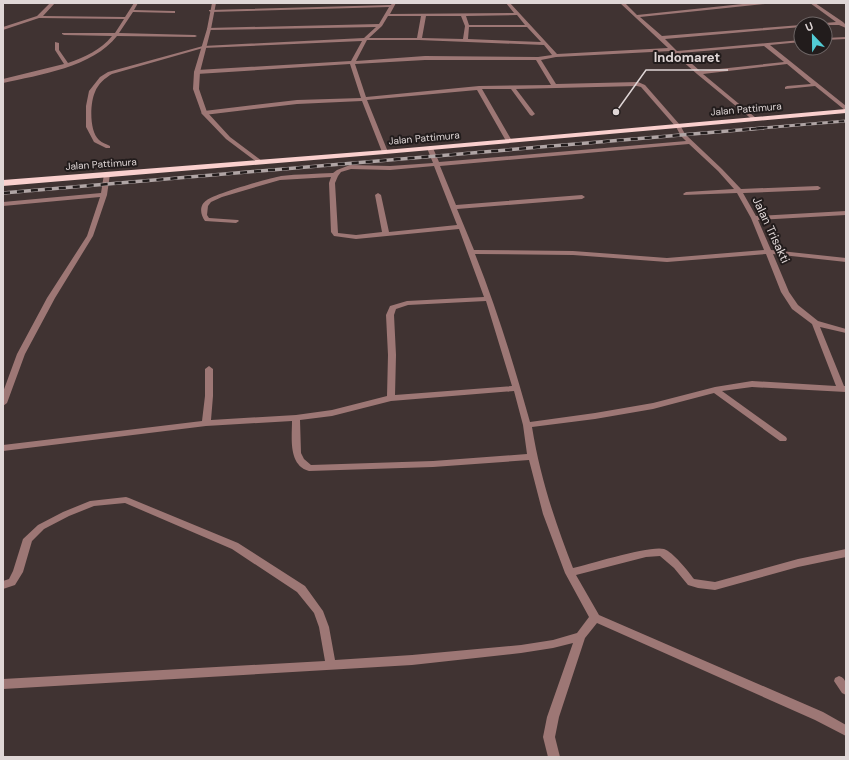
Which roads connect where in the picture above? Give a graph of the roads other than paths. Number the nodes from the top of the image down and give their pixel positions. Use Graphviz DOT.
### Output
graph roads {
  1 [pos="53,3"];
  2 [pos="136,3"];
  3 [pos="214,3"];
  4 [pos="508,3"];
  5 [pos="517,3"];
  6 [pos="622,3"];
  7 [pos="765,3"];
  8 [pos="812,3"];
  9 [pos="394,4"];
  10 [pos="272,6"];
  11 [pos="131,11"];
  12 [pos="212,11"];
  13 [pos="173,12"];
  14 [pos="424,14"];
  15 [pos="517,14"];
  16 [pos="387,15"];
  17 [pos="463,15"];
  18 [pos="637,16"];
  19 [pos="39,17"];
  20 [pos="127,18"];
  21 [pos="846,22"];
  22 [pos="833,23"];
  23 [pos="840,23"];
  24 [pos="380,25"];
  25 [pos="467,26"];
  26 [pos="527,26"];
  27 [pos="793,27"];
  28 [pos="846,27"];
  29 [pos="209,29"];
  30 [pos="3,30"];
  31 [pos="64,34"];
  32 [pos="115,35"];
  33 [pos="195,36"];
  34 [pos="661,38"];
  35 [pos="846,38"];
  36 [pos="365,39"];
  37 [pos="419,39"];
  38 [pos="833,39"];
  39 [pos="465,41"];
  40 [pos="793,42"];
  41 [pos="57,43"];
  42 [pos="544,44"];
  43 [pos="765,44"];
  44 [pos="204,47"];
  45 [pos="675,50"];
  46 [pos="556,56"];
  47 [pos="538,59"];
  48 [pos="352,63"];
  49 [pos="787,63"];
  50 [pos="66,64"];
  51 [pos="197,72"];
  52 [pos="699,73"];
  53 [pos="3,81"];
  54 [pos="814,84"];
  55 [pos="554,86"];
  56 [pos="512,87"];
  57 [pos="479,88"];
  58 [pos="787,88"];
  59 [pos="364,99"];
  60 [pos="846,110"];
  61 [pos="204,114"];
  62 [pos="532,114"];
  63 [pos="754,119"];
  64 [pos="678,126"];
  65 [pos="509,141"];
  66 [pos="690,142"];
  67 [pos="108,147"];
  68 [pos="430,148"];
  69 [pos="385,152"];
  70 [pos="260,162"];
  71 [pos="436,164"];
  72 [pos="107,174"];
  73 [pos="334,175"];
  74 [pos="3,183"];
  75 [pos="818,188"];
  76 [pos="739,191"];
  77 [pos="686,194"];
  78 [pos="104,195"];
  79 [pos="378,195"];
  80 [pos="582,197"];
  81 [pos="3,204"];
  82 [pos="453,207"];
  83 [pos="846,214"];
  84 [pos="754,218"];
  85 [pos="236,221"];
  86 [pos="461,227"];
  87 [pos="386,234"];
  88 [pos="470,252"];
  89 [pos="769,252"];
  90 [pos="846,260"];
  91 [pos="488,299"];
  92 [pos="817,328"];
  93 [pos="846,331"];
  94 [pos="209,369"];
  95 [pos="517,388"];
  96 [pos="843,389"];
  97 [pos="718,390"];
  98 [pos="391,398"];
  99 [pos="3,403"];
  100 [pos="296,418"];
  101 [pos="206,423"];
  102 [pos="527,425"];
  103 [pos="782,439"];
  104 [pos="3,448"];
  105 [pos="532,457"];
  106 [pos="846,553"];
  107 [pos="570,573"];
  108 [pos="3,585"];
  109 [pos="595,618"];
  110 [pos="580,636"];
  111 [pos="332,665"];
  112 [pos="839,681"];
  113 [pos="3,684"];
  114 [pos="846,690"];
  115 [pos="846,731"];
  116 [pos="554,757"];
  1 -- 19 [label="street"];
  2 -- 11 [label="street"];
  3 -- 12 [label="street"];
  4 -- 5 [label="street"];
  4 -- 15 [label="street"];
  6 -- 18 [label="street"];
  7 -- 18 [label="street"];
  8 -- 23 [label="street"];
  9 -- 10 [label="street"];
  9 -- 16 [label="street"];
  10 -- 12 [label="street"];
  11 -- 13 [label="street"];
  11 -- 20 [label="street"];
  12 -- 29 [label="street"];
  14 -- 16 [label="street"];
  14 -- 17 [label="street"];
  14 -- 37 [label="street"];
  15 -- 17 [label="street"];
  15 -- 26 [label="street"];
  16 -- 24 [label="street"];
  17 -- 25 [label="street"];
  18 -- 34 [label="street"];
  19 -- 20 [label="street"];
  19 -- 30 [label="street"];
  20 -- 32 [label="street"];
  21 -- 23 [label="street"];
  22 -- 23 [label="street"];
  23 -- 28 [label="street"];
  24 -- 29 [label="street"];
  24 -- 36 [label="street"];
  25 -- 26 [label="street"];
  25 -- 39 [label="street"];
  26 -- 42 [label="street"];
  27 -- 34 [label="street"];
  29 -- 44 [label="street"];
  31 -- 32 [label="street"];
  32 -- 33 [label="street"];
  32 -- 50 [label="street"];
  34 -- 45 [label="street"];
  35 -- 38 [label="street"];
  36 -- 37 [label="street"];
  36 -- 44 [label="street"];
  36 -- 48 [label="street"];
  37 -- 39 [label="street"];
  39 -- 42 [label="street"];
  40 -- 43 [label="street"];
  41 -- 50 [label="street"];
  42 -- 46 [label="street"];
  43 -- 45 [label="street"];
  43 -- 49 [label="street"];
  44 -- 51 [label="street"];
  44 -- 67 [label="street"];
  45 -- 46 [label="street"];
  45 -- 52 [label="street"];
  46 -- 47 [label="street"];
  47 -- 48 [label="street"];
  47 -- 55 [label="street"];
  48 -- 51 [label="street"];
  48 -- 59 [label="street"];
  49 -- 52 [label="street"];
  49 -- 54 [label="street"];
  50 -- 53 [label="street"];
  51 -- 61 [label="street"];
  52 -- 63 [label="street"];
  54 -- 58 [label="street"];
  54 -- 60 [label="street"];
  55 -- 56 [label="street, Jalan Trisakti"];
  55 -- 64 [label="street, Jalan Trisakti"];
  56 -- 57 [label="street, Jalan Trisakti"];
  56 -- 62 [label="street"];
  57 -- 59 [label="street, Jalan Trisakti"];
  57 -- 65 [label="street"];
  59 -- 61 [label="street, Jalan Trisakti"];
  59 -- 69 [label="street"];
  60 -- 63 [label="highway, Jalan Pattimura"];
  61 -- 70 [label="street"];
  63 -- 64 [label="highway, Jalan Pattimura"];
  64 -- 65 [label="highway, Jalan Pattimura"];
  64 -- 66 [label="street, Jalan Trisakti"];
  65 -- 68 [label="highway, Jalan Pattimura"];
  66 -- 71 [label="street"];
  66 -- 76 [label="street, Jalan Trisakti"];
  68 -- 69 [label="highway, Jalan Pattimura"];
  68 -- 71 [label="street"];
  69 -- 70 [label="highway, Jalan Pattimura"];
  70 -- 72 [label="highway, Jalan Pattimura"];
  71 -- 73 [label="street"];
  71 -- 82 [label="street"];
  72 -- 74 [label="highway, Jalan Pattimura"];
  72 -- 78 [label="street"];
  73 -- 85 [label="street"];
  73 -- 87 [label="street"];
  75 -- 76 [label="street"];
  76 -- 77 [label="street"];
  76 -- 84 [label="street, Jalan Trisakti"];
  78 -- 81 [label="street"];
  78 -- 99 [label="street"];
  79 -- 87 [label="street"];
  80 -- 82 [label="street"];
  82 -- 86 [label="street"];
  83 -- 84 [label="street"];
  84 -- 89 [label="street, Jalan Trisakti"];
  86 -- 87 [label="street"];
  86 -- 88 [label="street"];
  88 -- 89 [label="street"];
  88 -- 91 [label="street"];
  89 -- 90 [label="street"];
  89 -- 92 [label="street, Jalan Trisakti"];
  91 -- 95 [label="street"];
  91 -- 98 [label="street"];
  92 -- 93 [label="street, Jalan Trisakti"];
  92 -- 96 [label="street"];
  94 -- 101 [label="street"];
  95 -- 98 [label="street"];
  95 -- 102 [label="street"];
  96 -- 97 [label="street"];
  97 -- 102 [label="street"];
  97 -- 103 [label="street"];
  98 -- 100 [label="street"];
  100 -- 101 [label="street"];
  100 -- 105 [label="street"];
  101 -- 104 [label="street"];
  102 -- 105 [label="street"];
  105 -- 107 [label="street"];
  106 -- 107 [label="street"];
  107 -- 109 [label="street"];
  108 -- 111 [label="street"];
  109 -- 110 [label="street"];
  109 -- 115 [label="street"];
  110 -- 111 [label="street"];
  110 -- 116 [label="street"];
  111 -- 113 [label="street"];
  112 -- 114 [label="street"];
}
